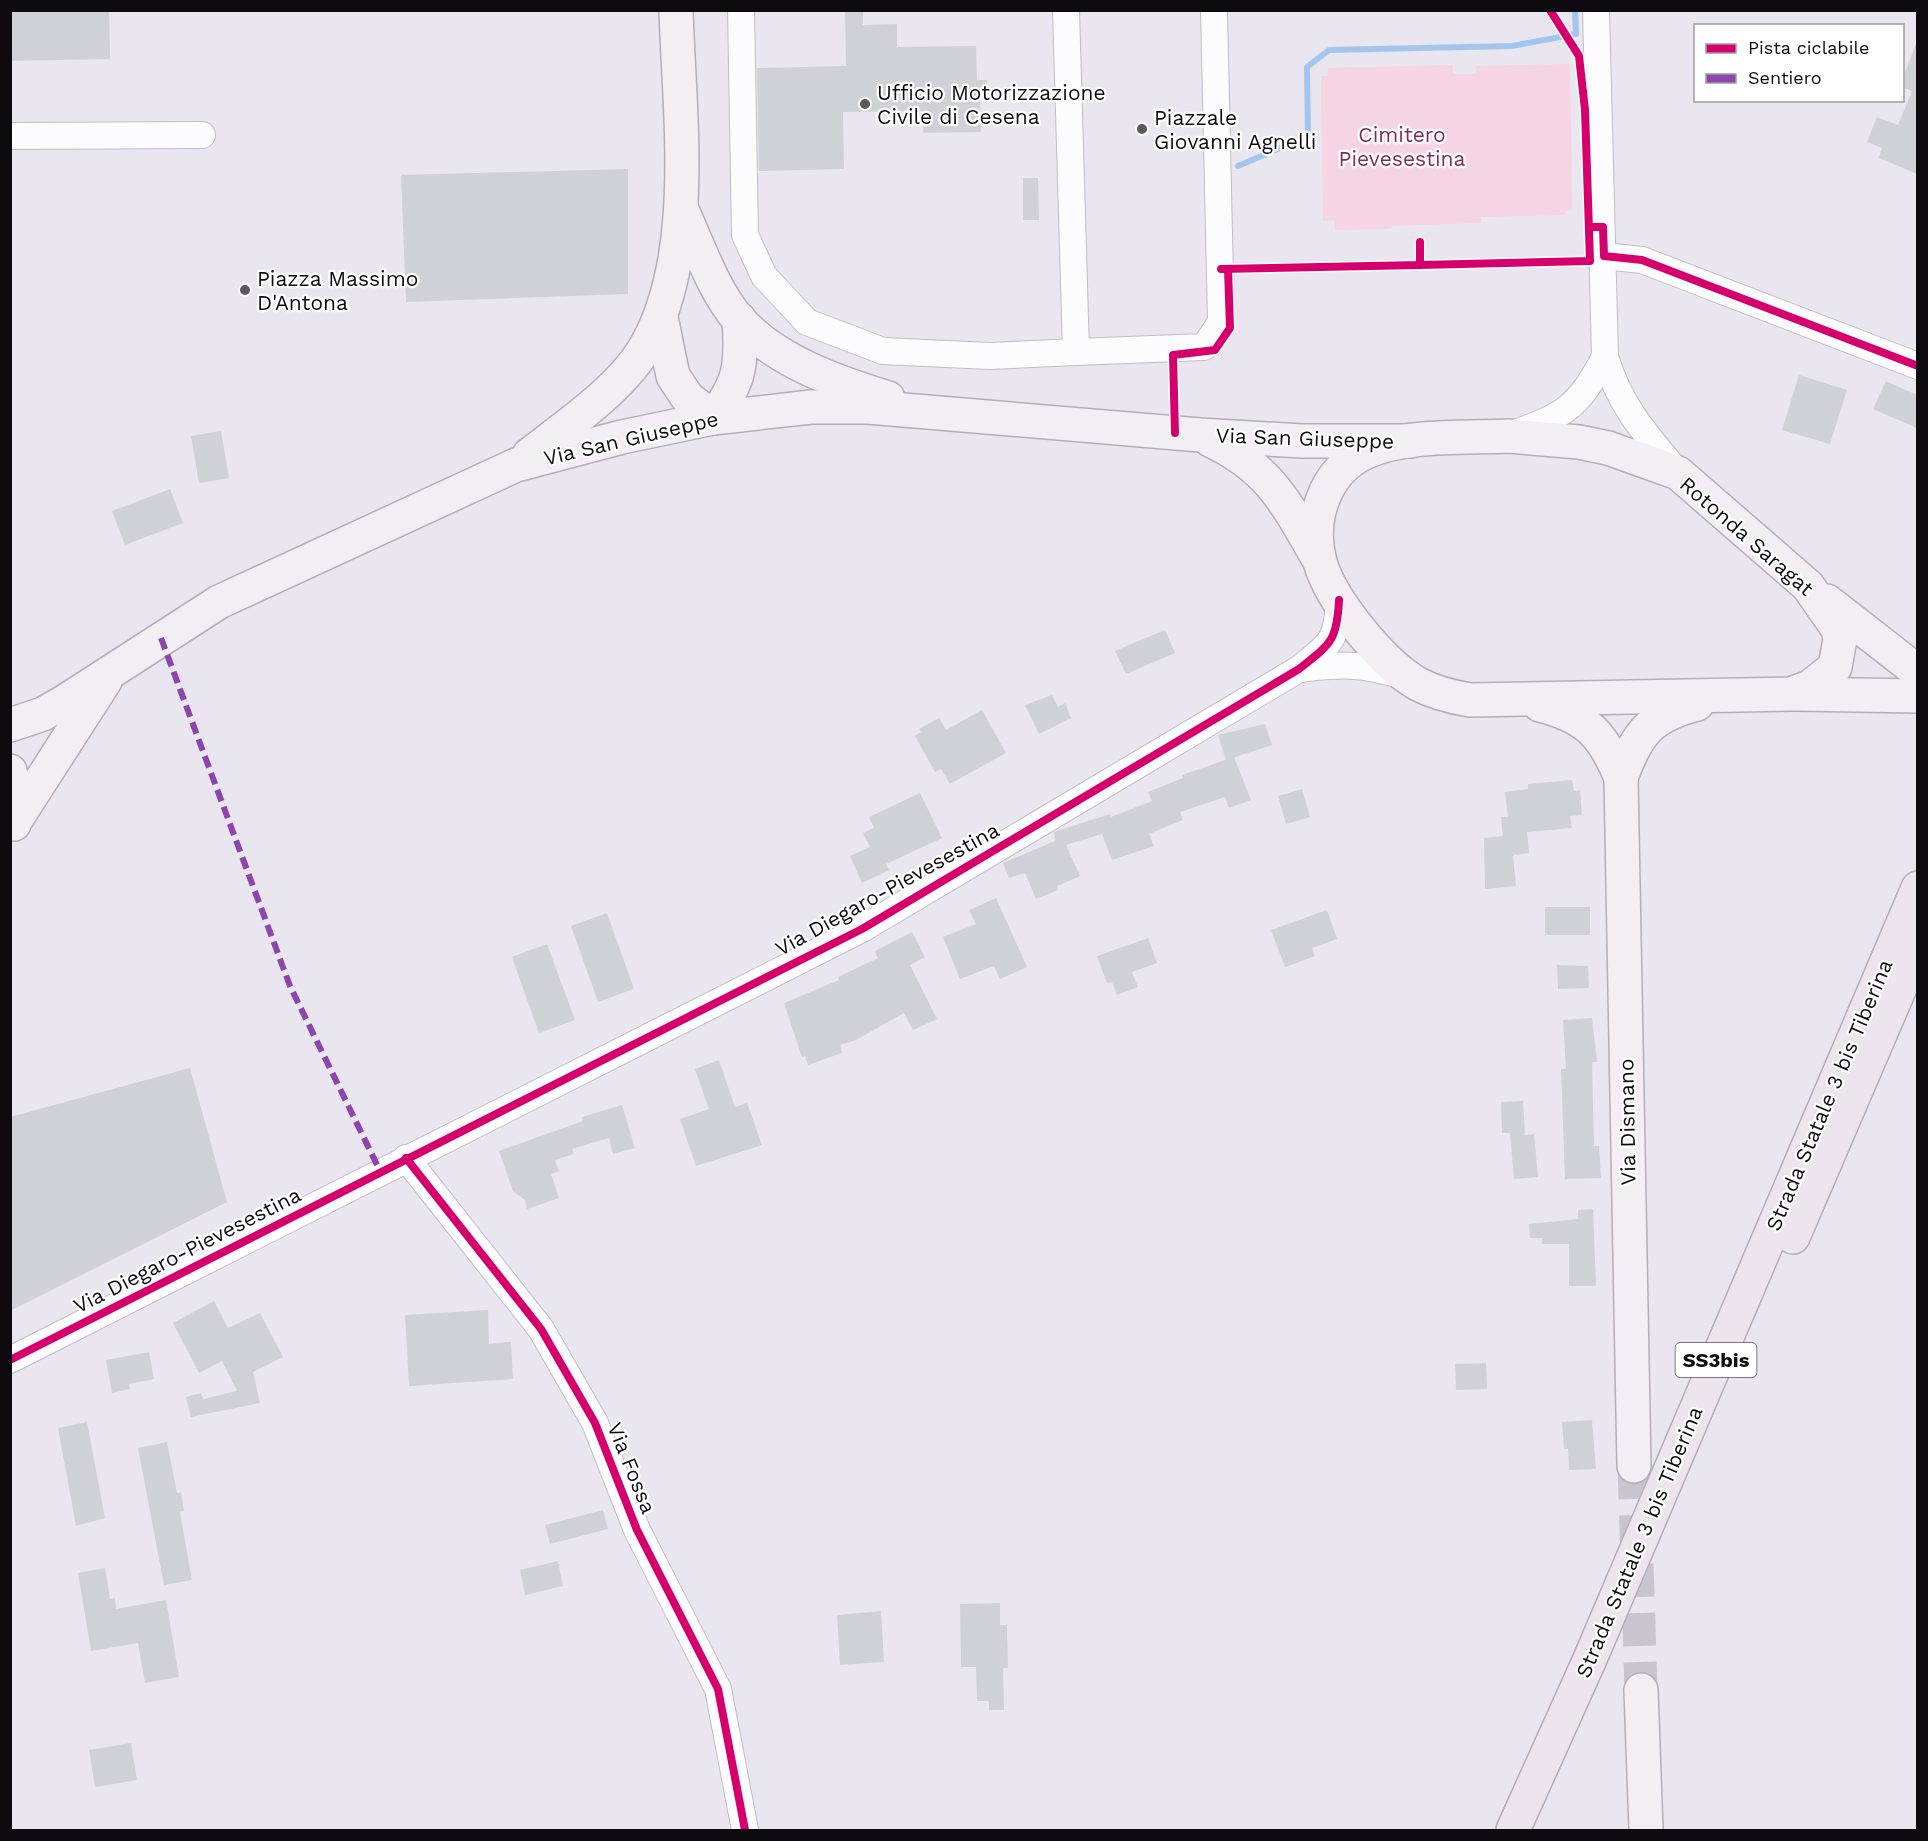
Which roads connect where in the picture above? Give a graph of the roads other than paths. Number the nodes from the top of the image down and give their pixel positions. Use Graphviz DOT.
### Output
graph roads {
  1 [pos="676,10"];
  2 [pos="741,10"];
  3 [pos="1066,10"];
  4 [pos="1214,10"];
  5 [pos="1596,10"];
  6 [pos="202,135"];
  7 [pos="10,136"];
  8 [pos="681,208"];
  9 [pos="1604,255"];
  10 [pos="661,317"];
  11 [pos="739,319"];
  12 [pos="1076,352"];
  13 [pos="1605,357"];
  14 [pos="1917,366"];
  15 [pos="931,411"];
  16 [pos="713,418"];
  17 [pos="1200,435"];
  18 [pos="1508,436"];
  19 [pos="1410,441"];
  20 [pos="516,465"];
  21 [pos="1678,473"];
  22 [pos="1320,562"];
  23 [pos="1808,585"];
  24 [pos="1339,600"];
  25 [pos="1299,669"];
  26 [pos="111,672"];
  27 [pos="1917,672"];
  28 [pos="1408,678"];
  29 [pos="1791,693"];
  30 [pos="1737,694"];
  31 [pos="1917,696"];
  32 [pos="1521,700"];
  33 [pos="10,724"];
  34 [pos="10,771"];
  35 [pos="1621,778"];
  36 [pos="13,828"];
  37 [pos="1917,888"];
  38 [pos="1917,946"];
  39 [pos="406,1158"];
  40 [pos="10,1360"];
  41 [pos="1634,1466"];
  42 [pos="1641,1690"];
  43 [pos="745,1830"];
  44 [pos="1514,1830"];
  45 [pos="1536,1830"];
  46 [pos="1646,1830"];
  1 -- 8 [label="main road"];
  2 -- 12 [label="street"];
  3 -- 12 [label="street"];
  4 -- 12 [label="street"];
  5 -- 9 [label="street"];
  6 -- 7 [label="street"];
  8 -- 10 [label="main road"];
  8 -- 11 [label="main road"];
  9 -- 13 [label="street"];
  9 -- 14 [label="street"];
  10 -- 16 [label="main road"];
  10 -- 20 [label="main road"];
  11 -- 15 [label="main road"];
  11 -- 16 [label="main road"];
  13 -- 18 [label="street"];
  13 -- 21 [label="street"];
  15 -- 16 [label="main road, Via San Giuseppe"];
  15 -- 17 [label="main road, Via San Giuseppe"];
  16 -- 20 [label="main road, Via San Giuseppe"];
  17 -- 19 [label="main road, Via San Giuseppe"];
  17 -- 22 [label="main road, Via San Giuseppe"];
  18 -- 19 [label="main road, Rotonda Saragat"];
  18 -- 21 [label="main road, Rotonda Saragat"];
  19 -- 22 [label="main road, Rotonda Saragat"];
  20 -- 26 [label="main road, Via San Giuseppe"];
  21 -- 23 [label="main road, Rotonda Saragat"];
  22 -- 24 [label="main road, Rotonda Saragat"];
  23 -- 27 [label="main road"];
  23 -- 29 [label="main road, Rotonda Saragat"];
  24 -- 25 [label="street, Via Diegaro-Pievesestina"];
  24 -- 28 [label="main road, Rotonda Saragat"];
  25 -- 28 [label="street, Via Diegaro-Pievesestina"];
  25 -- 39 [label="street, Via Diegaro-Pievesestina"];
  26 -- 33 [label="main road, Via San Giuseppe"];
  26 -- 36 [label="main road, Via San Giuseppe"];
  28 -- 32 [label="main road, Rotonda Saragat"];
  29 -- 30 [label="main road, Rotonda Saragat"];
  29 -- 31 [label="main road"];
  30 -- 32 [label="main road, Rotonda Saragat"];
  30 -- 35 [label="main road, Via Dismano"];
  32 -- 35 [label="main road, Via Dismano"];
  34 -- 36 [label="main road"];
  35 -- 41 [label="main road, Via Dismano"];
  37 -- 44 [label="highway, Strada Statale 3 bis Tiberina / SS3bis"];
  38 -- 45 [label="highway, Strada Statale 3 bis Tiberina / SS3bis"];
  39 -- 40 [label="street, Via Diegaro-Pievesestina"];
  39 -- 43 [label="street, Via Fossa"];
  42 -- 46 [label="main road"];
}
